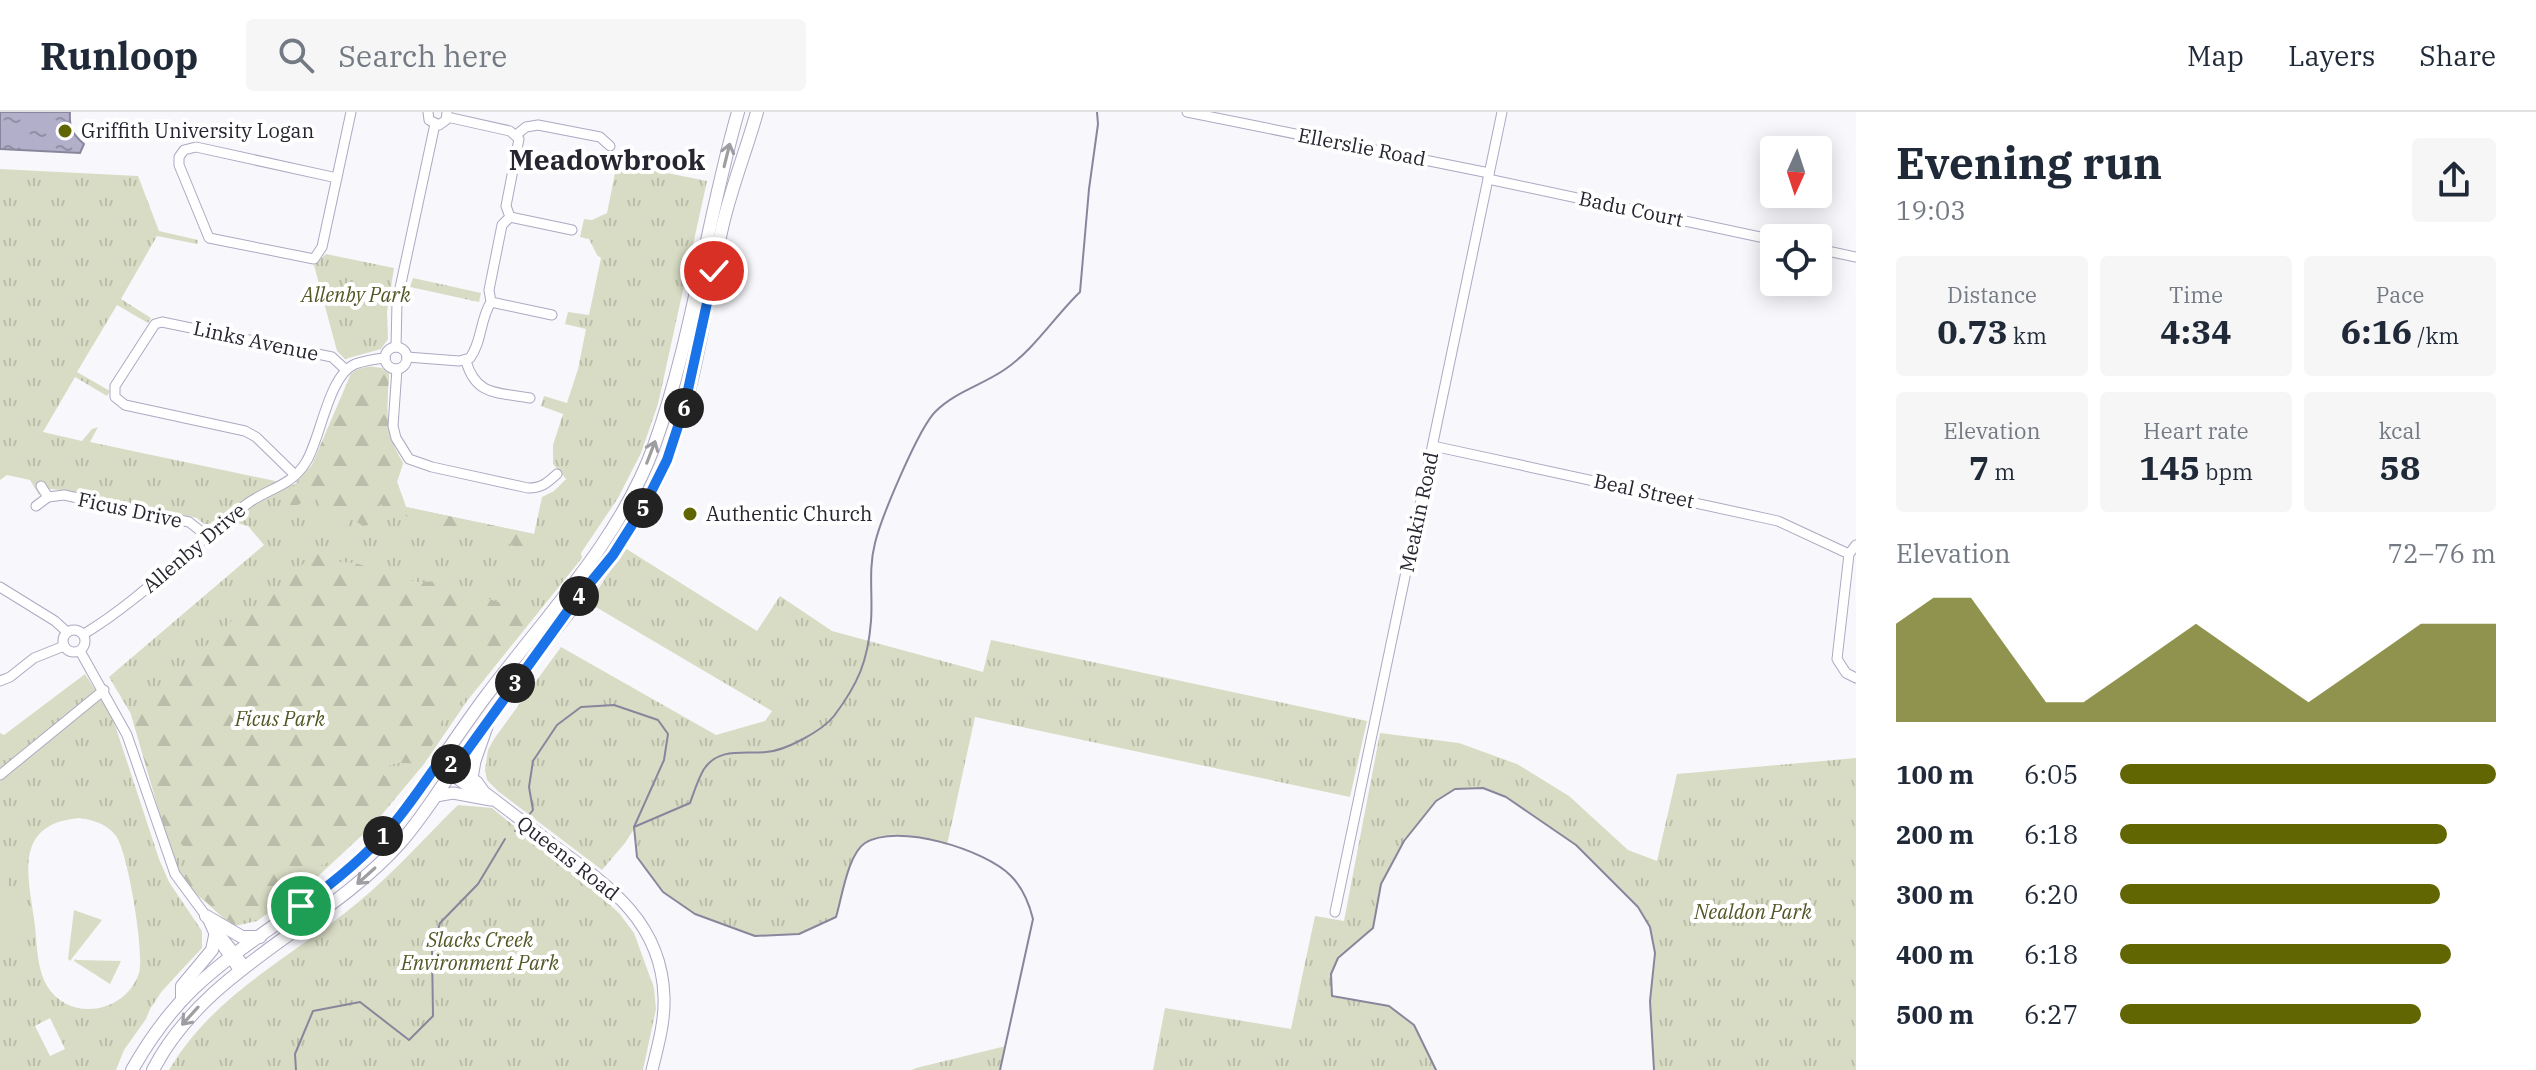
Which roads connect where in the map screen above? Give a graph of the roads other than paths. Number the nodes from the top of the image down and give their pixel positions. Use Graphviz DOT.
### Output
graph roads {
  1 [pos="351,112"];
  2 [pos="738,112"];
  3 [pos="757,112"];
  4 [pos="1187,112"];
  5 [pos="1245,112"];
  6 [pos="1502,112"];
  7 [pos="425,113"];
  8 [pos="447,114"];
  9 [pos="1243,123"];
  10 [pos="435,124"];
  11 [pos="516,135"];
  12 [pos="610,146"];
  13 [pos="1489,176"];
  14 [pos="337,178"];
  15 [pos="510,217"];
  16 [pos="572,230"];
  17 [pos="1760,237"];
  18 [pos="1832,252"];
  19 [pos="1856,257"];
  20 [pos="491,302"];
  21 [pos="552,315"];
  22 [pos="396,347"];
  23 [pos="407,357"];
  24 [pos="385,358"];
  25 [pos="466,361"];
  26 [pos="397,369"];
  27 [pos="346,370"];
  28 [pos="530,398"];
  29 [pos="1433,446"];
  30 [pos="557,474"];
  31 [pos="295,475"];
  32 [pos="41,486"];
  33 [pos="48,497"];
  34 [pos="36,506"];
  35 [pos="207,536"];
  36 [pos="1856,545"];
  37 [pos="1849,554"];
  38 [pos="0,587"];
  39 [pos="67,632"];
  40 [pos="84,634"];
  41 [pos="64,646"];
  42 [pos="80,651"];
  43 [pos="1856,678"];
  44 [pos="0,681"];
  45 [pos="104,690"];
  46 [pos="489,719"];
  47 [pos="439,761"];
  48 [pos="453,770"];
  49 [pos="0,775"];
  50 [pos="472,778"];
  51 [pos="484,792"];
  52 [pos="436,796"];
  53 [pos="495,801"];
  54 [pos="1335,912"];
  55 [pos="208,919"];
  56 [pos="215,936"];
  57 [pos="260,937"];
  58 [pos="234,956"];
  59 [pos="243,969"];
  60 [pos="182,1000"];
  61 [pos="132,1070"];
  62 [pos="153,1070"];
  63 [pos="652,1070"];
  1 -- 14 [label="street"];
  47 -- 2 [label="main road, one-way"];
  3 -- 46 [label="main road"];
  4 -- 9 [label="street, Ellerslie Road"];
  5 -- 9 [label="street"];
  6 -- 13 [label="street, Meakin Road"];
  7 -- 10 [label="street"];
  8 -- 10 [label="street"];
  8 -- 11 [label="street"];
  9 -- 13 [label="street, Ellerslie Road"];
  10 -- 22 [label="street"];
  11 -- 12 [label="street"];
  11 -- 15 [label="street"];
  13 -- 17 [label="street, Badu Court"];
  13 -- 29 [label="street, Meakin Road"];
  14 -- 14 [label="street"];
  15 -- 16 [label="street"];
  15 -- 20 [label="street"];
  18 -- 19 [label="street"];
  20 -- 21 [label="street"];
  20 -- 25 [label="street"];
  22 -- 23 [label="street"];
  22 -- 24 [label="street"];
  23 -- 25 [label="street"];
  23 -- 26 [label="street"];
  24 -- 26 [label="street"];
  24 -- 27 [label="street"];
  25 -- 28 [label="street"];
  26 -- 30 [label="street"];
  27 -- 31 [label="street, Allenby Drive"];
  27 -- 31 [label="street, Links Avenue"];
  29 -- 37 [label="street, Beal Street"];
  29 -- 54 [label="street, Meakin Road"];
  31 -- 35 [label="street, Allenby Drive"];
  32 -- 33 [label="street"];
  33 -- 34 [label="street"];
  33 -- 35 [label="street, Ficus Drive"];
  35 -- 40 [label="street, Allenby Drive"];
  36 -- 37 [label="street"];
  37 -- 43 [label="street"];
  38 -- 39 [label="street"];
  39 -- 40 [label="street"];
  39 -- 41 [label="street"];
  40 -- 42 [label="street"];
  41 -- 42 [label="street"];
  41 -- 44 [label="street"];
  42 -- 45 [label="street"];
  45 -- 49 [label="street"];
  45 -- 55 [label="street"];
  46 -- 48 [label="main road"];
  46 -- 50 [label="street"];
  47 -- 48 [label="street, Queens Road"];
  47 -- 57 [label="main road"];
  48 -- 50 [label="street, Queens Road"];
  48 -- 51 [label="street, Queens Road"];
  48 -- 52 [label="main road"];
  50 -- 51 [label="street, Queens Road"];
  51 -- 53 [label="street, Queens Road"];
  52 -- 53 [label="street"];
  52 -- 59 [label="main road, one-way"];
  53 -- 63 [label="street, Queens Road"];
  55 -- 56 [label="street"];
  55 -- 57 [label="main road"];
  55 -- 58 [label="street"];
  56 -- 58 [label="street"];
  56 -- 60 [label="main road"];
  57 -- 58 [label="main road"];
  58 -- 59 [label="street"];
  58 -- 60 [label="main road"];
  59 -- 62 [label="main road, one-way"];
  60 -- 61 [label="main road"];
}
